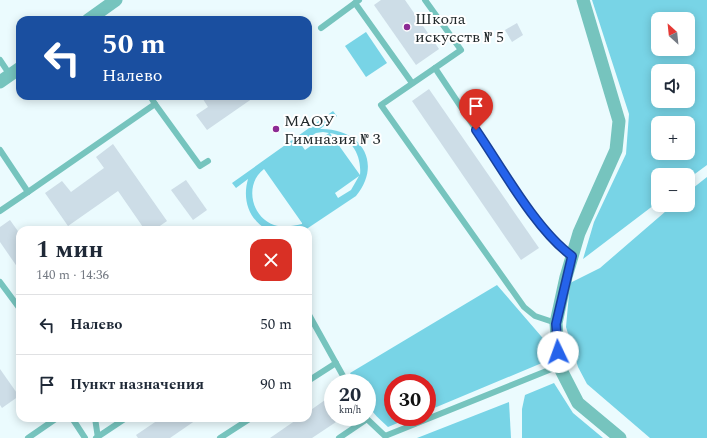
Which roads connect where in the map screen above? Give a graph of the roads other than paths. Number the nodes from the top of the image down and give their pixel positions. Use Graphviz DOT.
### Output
graph roads {
  1 [pos="116,0"];
  2 [pos="425,0"];
  3 [pos="583,0"];
  4 [pos="357,1"];
  5 [pos="95,16"];
  6 [pos="321,28"];
  7 [pos="0,60"];
  8 [pos="435,68"];
  9 [pos="10,75"];
  10 [pos="412,83"];
  11 [pos="152,100"];
  12 [pos="155,104"];
  13 [pos="0,150"];
  14 [pos="208,161"];
  15 [pos="28,192"];
  16 [pos="0,211"];
  17 [pos="572,256"];
  18 [pos="0,282"];
  19 [pos="16,304"];
  20 [pos="312,320"];
  21 [pos="556,324"];
  22 [pos="336,362"];
  23 [pos="559,366"];
  24 [pos="342,374"];
  25 [pos="312,378"];
  26 [pos="51,422"];
  27 [pos="75,422"];
  28 [pos="95,422"];
  29 [pos="120,422"];
  30 [pos="245,422"];
  31 [pos="356,426"];
  32 [pos="375,426"];
  33 [pos="28,438"];
  34 [pos="86,438"];
  35 [pos="97,438"];
  36 [pos="220,438"];
  37 [pos="339,438"];
  38 [pos="620,438"];
  1 -- 5 [label="street"];
  2 -- 8 [label="lane"];
  3 -- 17 [label="street"];
  4 -- 6 [label="lane"];
  4 -- 10 [label="lane"];
  7 -- 9 [label="lane"];
  8 -- 10 [label="lane"];
  8 -- 17 [label="lane"];
  10 -- 21 [label="lane"];
  11 -- 12 [label="lane"];
  12 -- 14 [label="lane"];
  12 -- 15 [label="lane"];
  13 -- 15 [label="lane"];
  15 -- 16 [label="lane"];
  17 -- 21 [label="street"];
  18 -- 19 [label="lane"];
  20 -- 22 [label="lane"];
  21 -- 23 [label="street"];
  22 -- 24 [label="lane"];
  22 -- 25 [label="lane"];
  23 -- 32 [label="lane"];
  23 -- 38 [label="street"];
  26 -- 33 [label="lane"];
  27 -- 34 [label="lane"];
  28 -- 35 [label="lane"];
  29 -- 35 [label="lane"];
  30 -- 36 [label="lane"];
  31 -- 37 [label="lane"];
}
